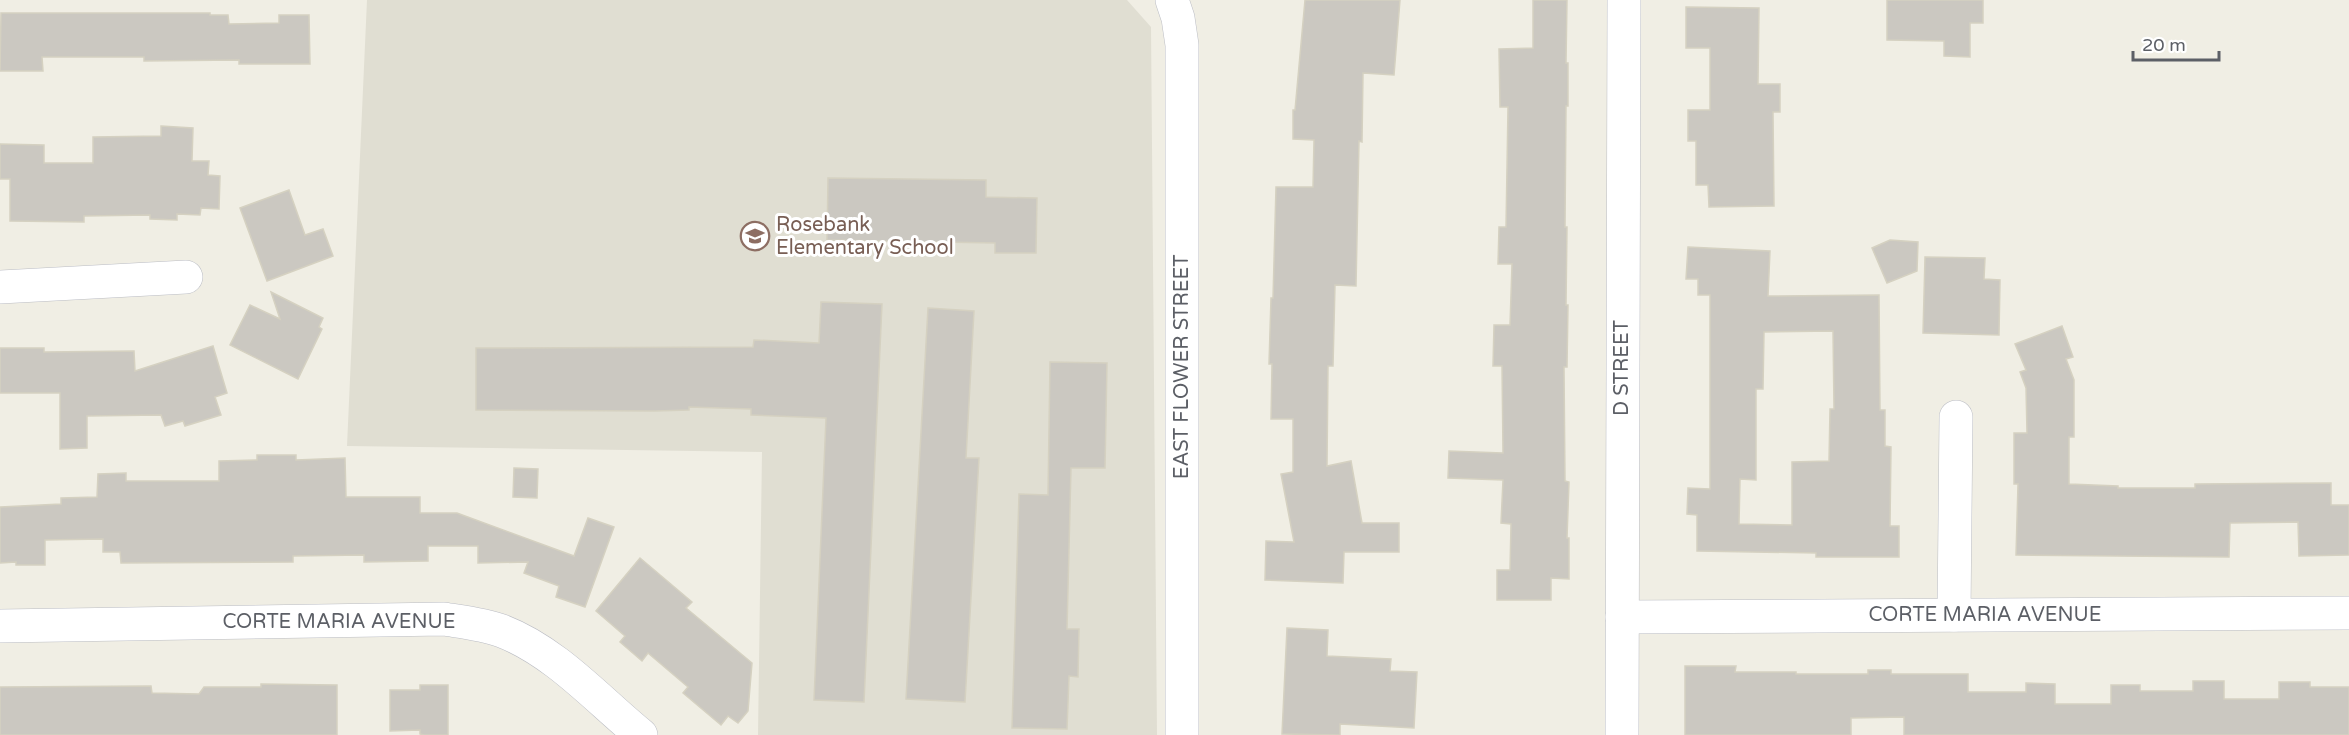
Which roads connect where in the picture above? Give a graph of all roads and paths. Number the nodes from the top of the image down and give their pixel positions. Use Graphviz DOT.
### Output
graph roads {
  1 [pos="1172,0"];
  2 [pos="1624,0"];
  3 [pos="186,278"];
  4 [pos="0,287"];
  5 [pos="1956,417"];
  6 [pos="2349,613"];
  7 [pos="1954,615"];
  8 [pos="1622,617"];
  9 [pos="0,626"];
  10 [pos="641,735"];
  11 [pos="1182,735"];
  12 [pos="1622,735"];
  1 -- 11 [label="street, EAST FLOWER STREET"];
  2 -- 8 [label="street, D STREET"];
  3 -- 4 [label="street"];
  5 -- 7 [label="street"];
  6 -- 7 [label="street, CORTE MARIA AVENUE"];
  7 -- 8 [label="street, CORTE MARIA AVENUE"];
  8 -- 12 [label="street, D STREET"];
  9 -- 10 [label="street, CORTE MARIA AVENUE"];
}
